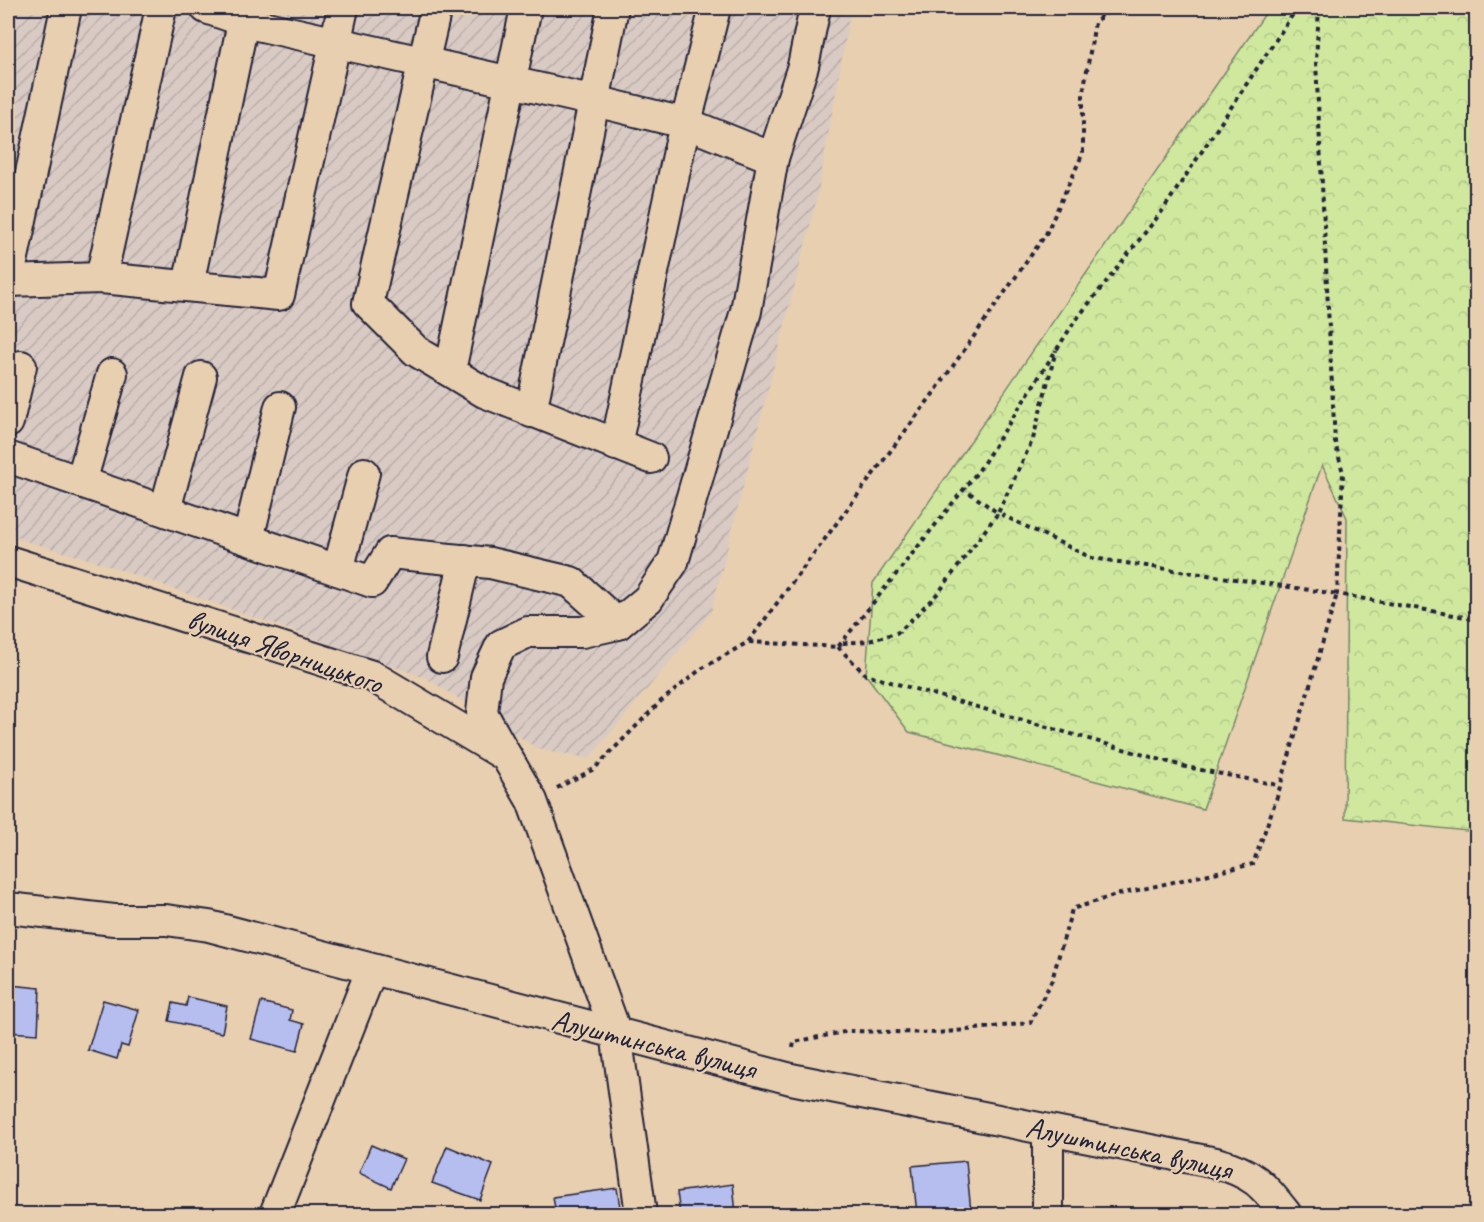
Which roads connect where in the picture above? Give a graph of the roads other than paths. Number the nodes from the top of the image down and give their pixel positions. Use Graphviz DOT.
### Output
graph roads {
  1 [pos="66,8"];
  2 [pos="161,8"];
  3 [pos="206,8"];
  4 [pos="343,8"];
  5 [pos="436,8"];
  6 [pos="526,8"];
  7 [pos="613,8"];
  8 [pos="715,8"];
  9 [pos="814,8"];
  10 [pos="244,14"];
  11 [pos="335,43"];
  12 [pos="423,62"];
  13 [pos="512,82"];
  14 [pos="595,100"];
  15 [pos="688,124"];
  16 [pos="773,158"];
  17 [pos="101,278"];
  18 [pos="8,281"];
  19 [pos="188,285"];
  20 [pos="21,366"];
  21 [pos="450,371"];
  22 [pos="112,374"];
  23 [pos="201,377"];
  24 [pos="280,407"];
  25 [pos="531,412"];
  26 [pos="8,422"];
  27 [pos="616,445"];
  28 [pos="8,457"];
  29 [pos="651,458"];
  30 [pos="364,473"];
  31 [pos="81,482"];
  32 [pos="165,510"];
  33 [pos="248,539"];
  34 [pos="465,560"];
  35 [pos="8,561"];
  36 [pos="338,570"];
  37 [pos="618,624"];
  38 [pos="442,657"];
  39 [pos="506,756"];
  40 [pos="8,908"];
  41 [pos="371,971"];
  42 [pos="616,1034"];
  43 [pos="1048,1130"];
  44 [pos="1286,1214"];
  45 [pos="276,1215"];
  46 [pos="641,1215"];
  47 [pos="1048,1215"];
  1 -- 18 [label="street"];
  2 -- 17 [label="street"];
  3 -- 10 [label="street"];
  4 -- 11 [label="street"];
  5 -- 12 [label="street"];
  6 -- 13 [label="street"];
  7 -- 14 [label="street"];
  8 -- 15 [label="street"];
  9 -- 16 [label="street"];
  10 -- 11 [label="street"];
  10 -- 19 [label="street"];
  11 -- 12 [label="street"];
  11 -- 19 [label="street"];
  12 -- 13 [label="street"];
  12 -- 21 [label="street"];
  13 -- 14 [label="street"];
  13 -- 21 [label="street"];
  14 -- 15 [label="street"];
  14 -- 25 [label="street"];
  15 -- 16 [label="street"];
  15 -- 27 [label="street"];
  16 -- 37 [label="street"];
  17 -- 18 [label="street"];
  17 -- 19 [label="street"];
  20 -- 26 [label="street"];
  21 -- 25 [label="street"];
  22 -- 31 [label="street"];
  23 -- 32 [label="street"];
  24 -- 33 [label="street"];
  25 -- 27 [label="street"];
  27 -- 29 [label="street"];
  28 -- 31 [label="street"];
  30 -- 36 [label="street"];
  31 -- 32 [label="street"];
  32 -- 33 [label="street"];
  33 -- 36 [label="street"];
  34 -- 36 [label="street"];
  34 -- 37 [label="street"];
  34 -- 38 [label="street"];
  35 -- 39 [label="street, вулиця Яворницького"];
  37 -- 39 [label="street"];
  39 -- 42 [label="street, вулиця Яворницького"];
  40 -- 41 [label="street, Алуштинська вулиця"];
  41 -- 42 [label="street, Алуштинська вулиця"];
  41 -- 45 [label="street"];
  42 -- 43 [label="street, Алуштинська вулиця"];
  42 -- 46 [label="street, вулиця Яворницького"];
  43 -- 44 [label="street, Алуштинська вулиця"];
  43 -- 47 [label="street"];
}
